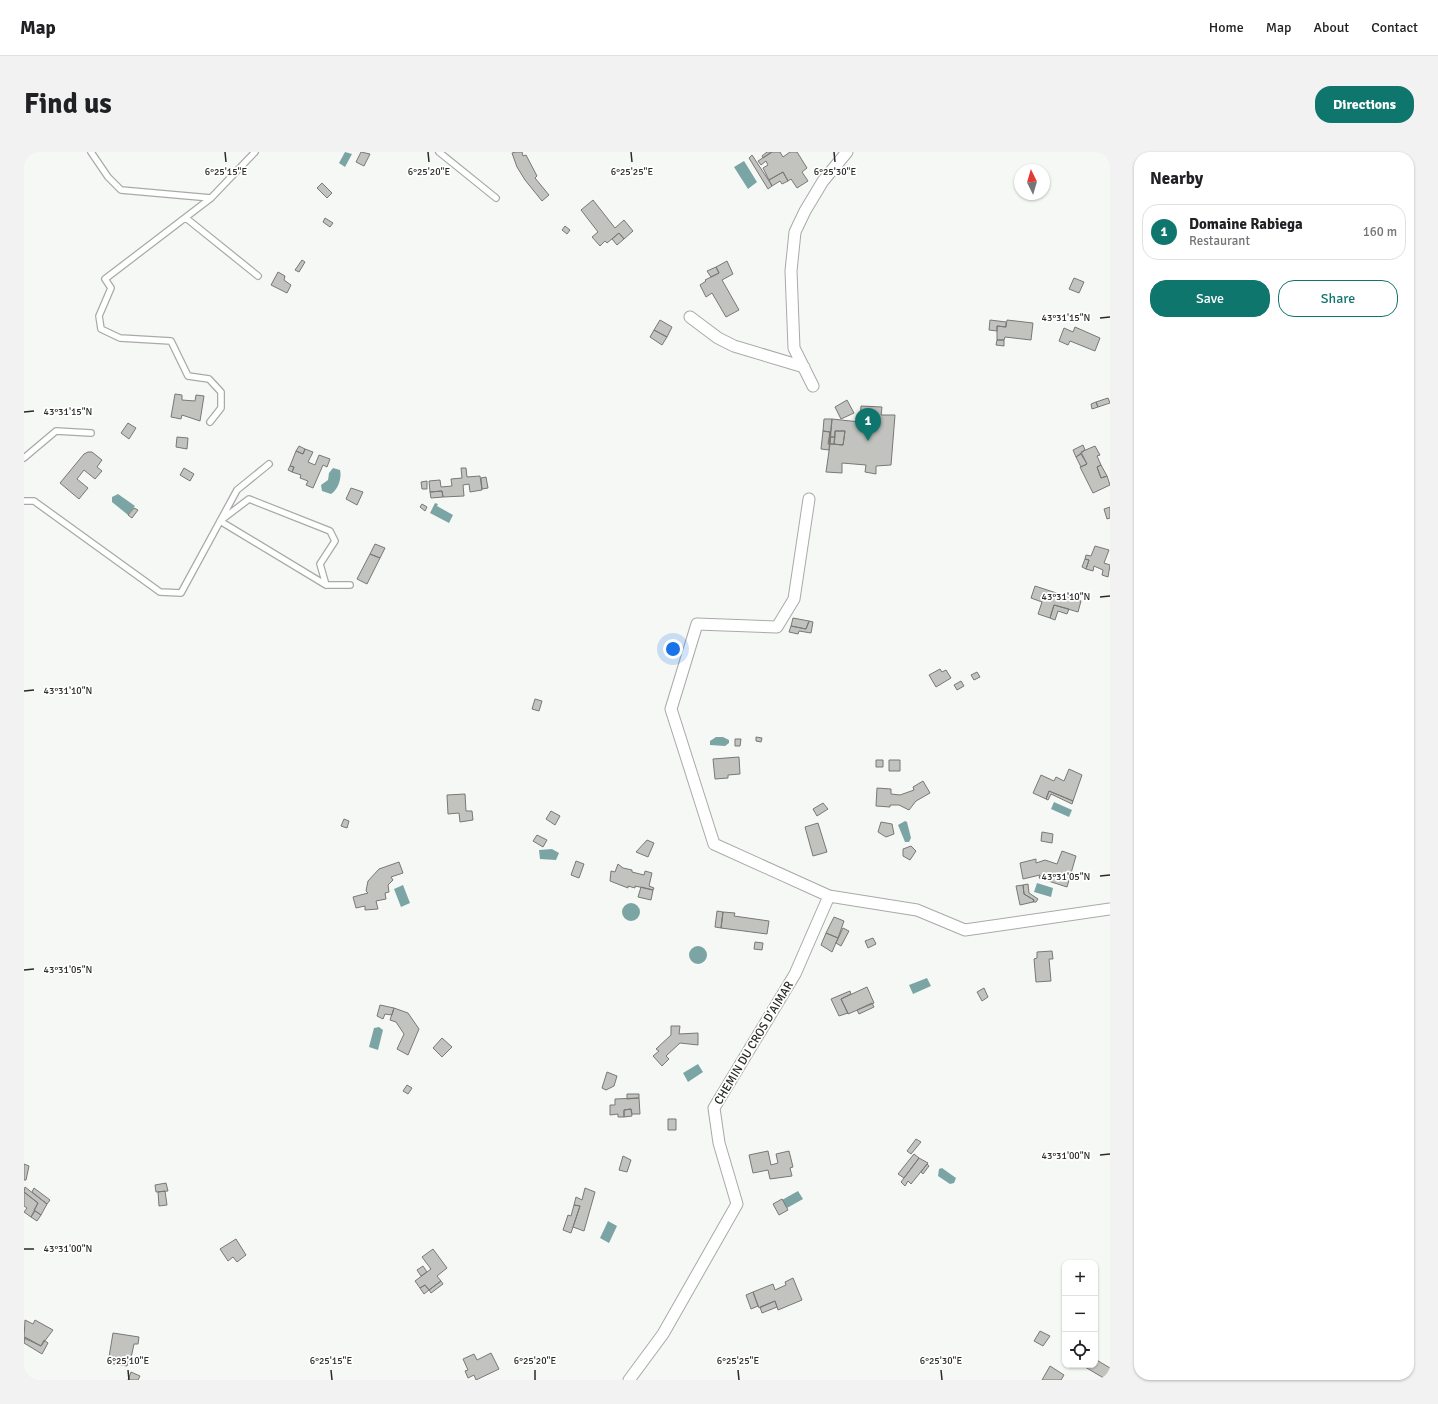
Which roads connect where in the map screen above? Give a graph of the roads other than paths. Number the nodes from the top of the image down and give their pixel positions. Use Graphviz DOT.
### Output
graph roads {
  1 [pos="91,152"];
  2 [pos="255,152"];
  3 [pos="439,152"];
  4 [pos="847,152"];
  5 [pos="211,198"];
  6 [pos="496,198"];
  7 [pos="186,218"];
  8 [pos="258,276"];
  9 [pos="690,317"];
  10 [pos="804,367"];
  11 [pos="813,386"];
  12 [pos="210,422"];
  13 [pos="91,434"];
  14 [pos="24,458"];
  15 [pos="269,464"];
  16 [pos="809,499"];
  17 [pos="24,501"];
  18 [pos="220,521"];
  19 [pos="326,585"];
  20 [pos="350,585"];
  21 [pos="829,896"];
  22 [pos="1110,909"];
  23 [pos="629,1380"];
  1 -- 5 [label="lane"];
  2 -- 5 [label="lane"];
  3 -- 6 [label="lane"];
  4 -- 10 [label="street"];
  5 -- 7 [label="lane"];
  7 -- 8 [label="lane"];
  7 -- 12 [label="lane"];
  9 -- 10 [label="street"];
  10 -- 11 [label="street"];
  13 -- 14 [label="lane"];
  15 -- 18 [label="lane"];
  16 -- 21 [label="street"];
  17 -- 18 [label="lane"];
  18 -- 19 [label="lane"];
  18 -- 19 [label="lane"];
  19 -- 20 [label="lane"];
  21 -- 22 [label="street"];
  21 -- 23 [label="street, CHEMIN DU CROS D'AIMAR"];
}
